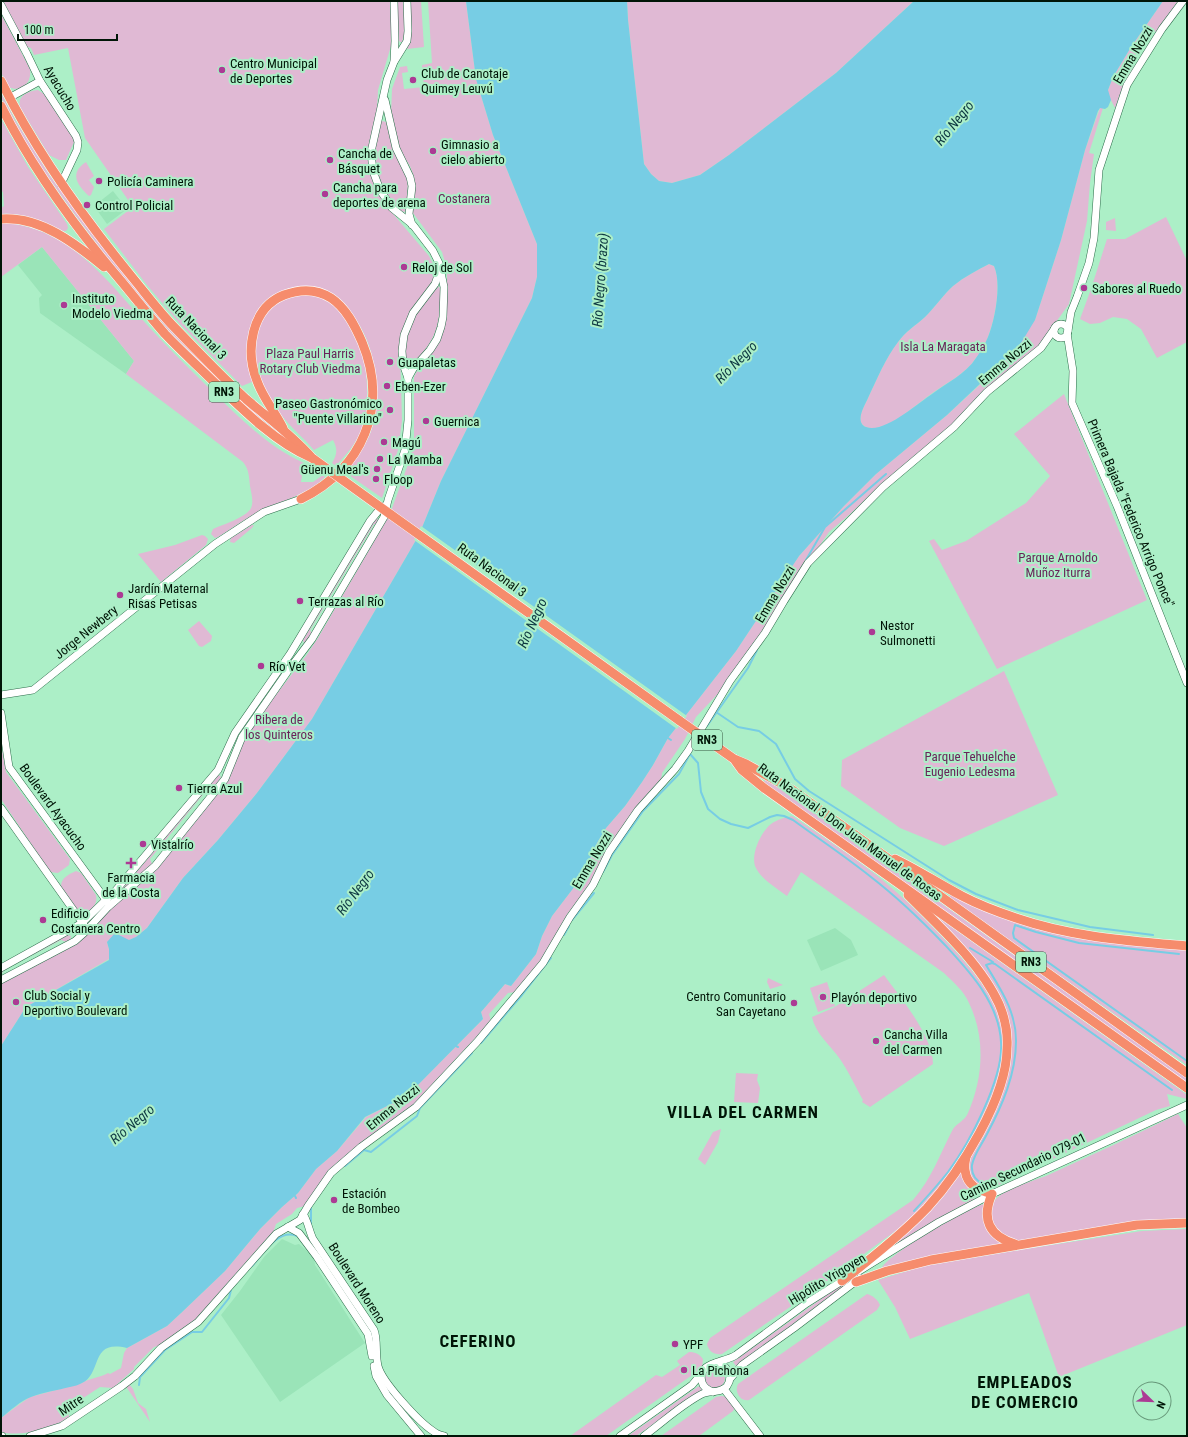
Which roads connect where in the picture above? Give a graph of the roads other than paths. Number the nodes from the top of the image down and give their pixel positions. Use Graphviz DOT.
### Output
graph roads {
  1 [pos="394,1"];
  2 [pos="407,1"];
  3 [pos="1183,1"];
  4 [pos="1,5"];
  5 [pos="394,62"];
  6 [pos="1,81"];
  7 [pos="40,82"];
  8 [pos="384,96"];
  9 [pos="9,98"];
  10 [pos="1,106"];
  11 [pos="62,184"];
  12 [pos="1,218"];
  13 [pos="413,226"];
  14 [pos="440,270"];
  15 [pos="122,282"];
  16 [pos="1071,312"];
  17 [pos="1056,327"];
  18 [pos="1068,332"];
  19 [pos="1059,338"];
  20 [pos="1045,343"];
  21 [pos="1069,350"];
  22 [pos="408,378"];
  23 [pos="286,433"];
  24 [pos="312,458"];
  25 [pos="301,499"];
  26 [pos="386,505"];
  27 [pos="1187,682"];
  28 [pos="1,695"];
  29 [pos="1,713"];
  30 [pos="734,759"];
  31 [pos="1,808"];
  32 [pos="874,850"];
  33 [pos="890,877"];
  34 [pos="107,903"];
  35 [pos="82,923"];
  36 [pos="88,929"];
  37 [pos="1187,946"];
  38 [pos="1,968"];
  39 [pos="1,980"];
  40 [pos="1187,1073"];
  41 [pos="1187,1088"];
  42 [pos="1184,1106"];
  43 [pos="973,1144"];
  44 [pos="992,1194"];
  45 [pos="303,1214"];
  46 [pos="1187,1223"];
  47 [pos="288,1226"];
  48 [pos="1018,1245"];
  49 [pos="875,1262"];
  50 [pos="842,1281"];
  51 [pos="856,1282"];
  52 [pos="716,1363"];
  53 [pos="702,1373"];
  54 [pos="730,1379"];
  55 [pos="122,1386"];
  56 [pos="724,1389"];
  57 [pos="713,1392"];
  58 [pos="30,1436"];
  59 [pos="421,1436"];
  60 [pos="444,1436"];
  61 [pos="620,1436"];
  62 [pos="644,1436"];
  63 [pos="760,1436"];
  1 -- 5 [label="main road"];
  2 -- 5 [label="main road"];
  3 -- 16 [label="main road, Emma Nozzi"];
  4 -- 7 [label="main road, Ayacucho"];
  5 -- 8 [label="main road"];
  6 -- 9 [label="highway, Ruta Nacional 3 / RN3"];
  7 -- 9 [label="main road"];
  7 -- 11 [label="main road, Ayacucho"];
  8 -- 13 [label="main road"];
  8 -- 13 [label="main road"];
  9 -- 11 [label="highway, Ruta Nacional 3 / RN3"];
  10 -- 15 [label="highway, Ruta Nacional 3 / RN3"];
  11 -- 23 [label="highway, Ruta Nacional 3 / RN3"];
  12 -- 15 [label="highway"];
  13 -- 14 [label="main road"];
  14 -- 22 [label="main road"];
  14 -- 22 [label="main road"];
  15 -- 24 [label="highway, Ruta Nacional 3 / RN3"];
  16 -- 17 [label="main road, Emma Nozzi"];
  16 -- 18 [label="main road, Emma Nozzi"];
  17 -- 18 [label="main road"];
  17 -- 19 [label="main road"];
  17 -- 20 [label="main road, Emma Nozzi"];
  18 -- 19 [label="main road, Emma Nozzi"];
  18 -- 21 [label="main road, Primera Bajada \"Federico Arrigo Ponce\""];
  19 -- 20 [label="main road, Emma Nozzi"];
  19 -- 21 [label="main road, Primera Bajada \"Federico Arrigo Ponce\""];
  20 -- 45 [label="main road, Emma Nozzi"];
  21 -- 27 [label="main road, Primera Bajada \"Federico Arrigo Ponce\""];
  22 -- 26 [label="main road"];
  23 -- 24 [label="highway, Ruta Nacional 3 / RN3"];
  23 -- 25 [label="highway"];
  24 -- 30 [label="highway, Ruta Nacional 3 / RN3, bridge"];
  25 -- 28 [label="main road, Jorge Newbery"];
  26 -- 34 [label="main road"];
  26 -- 34 [label="main road"];
  29 -- 34 [label="main road, Boulevard Ayacucho"];
  30 -- 32 [label="highway, Ruta Nacional 3 Don Juan Manuel de Rosas / RN3"];
  30 -- 33 [label="highway, Ruta Nacional 3 Don Juan Manuel de Rosas / RN3"];
  31 -- 35 [label="main road"];
  32 -- 37 [label="highway"];
  32 -- 40 [label="highway, Ruta Nacional 3 Don Juan Manuel de Rosas / RN3"];
  33 -- 41 [label="highway, Ruta Nacional 3 Don Juan Manuel de Rosas / RN3"];
  33 -- 43 [label="highway"];
  34 -- 35 [label="main road"];
  34 -- 36 [label="main road"];
  35 -- 36 [label="main road"];
  35 -- 38 [label="main road"];
  36 -- 39 [label="main road"];
  42 -- 44 [label="main road, Camino Secundario 079-01"];
  43 -- 44 [label="highway"];
  43 -- 50 [label="highway"];
  44 -- 48 [label="highway"];
  44 -- 49 [label="main road, Camino Secundario 079-01"];
  45 -- 47 [label="main road, Emma Nozzi"];
  45 -- 60 [label="main road, Boulevard Moreno"];
  46 -- 48 [label="highway"];
  47 -- 55 [label="main road, Emma Nozzi"];
  47 -- 59 [label="main road, Boulevard Moreno"];
  48 -- 51 [label="highway"];
  49 -- 50 [label="main road, Hipólito Yrigoyen"];
  49 -- 51 [label="main road, Hipólito Yrigoyen"];
  50 -- 52 [label="main road, Hipólito Yrigoyen"];
  51 -- 54 [label="main road, Hipólito Yrigoyen"];
  52 -- 53 [label="main road"];
  52 -- 54 [label="main road"];
  53 -- 57 [label="main road"];
  53 -- 61 [label="main road"];
  54 -- 56 [label="main road"];
  55 -- 58 [label="main road, Mitre"];
  56 -- 57 [label="main road"];
  56 -- 63 [label="main road"];
  57 -- 62 [label="main road"];
}
